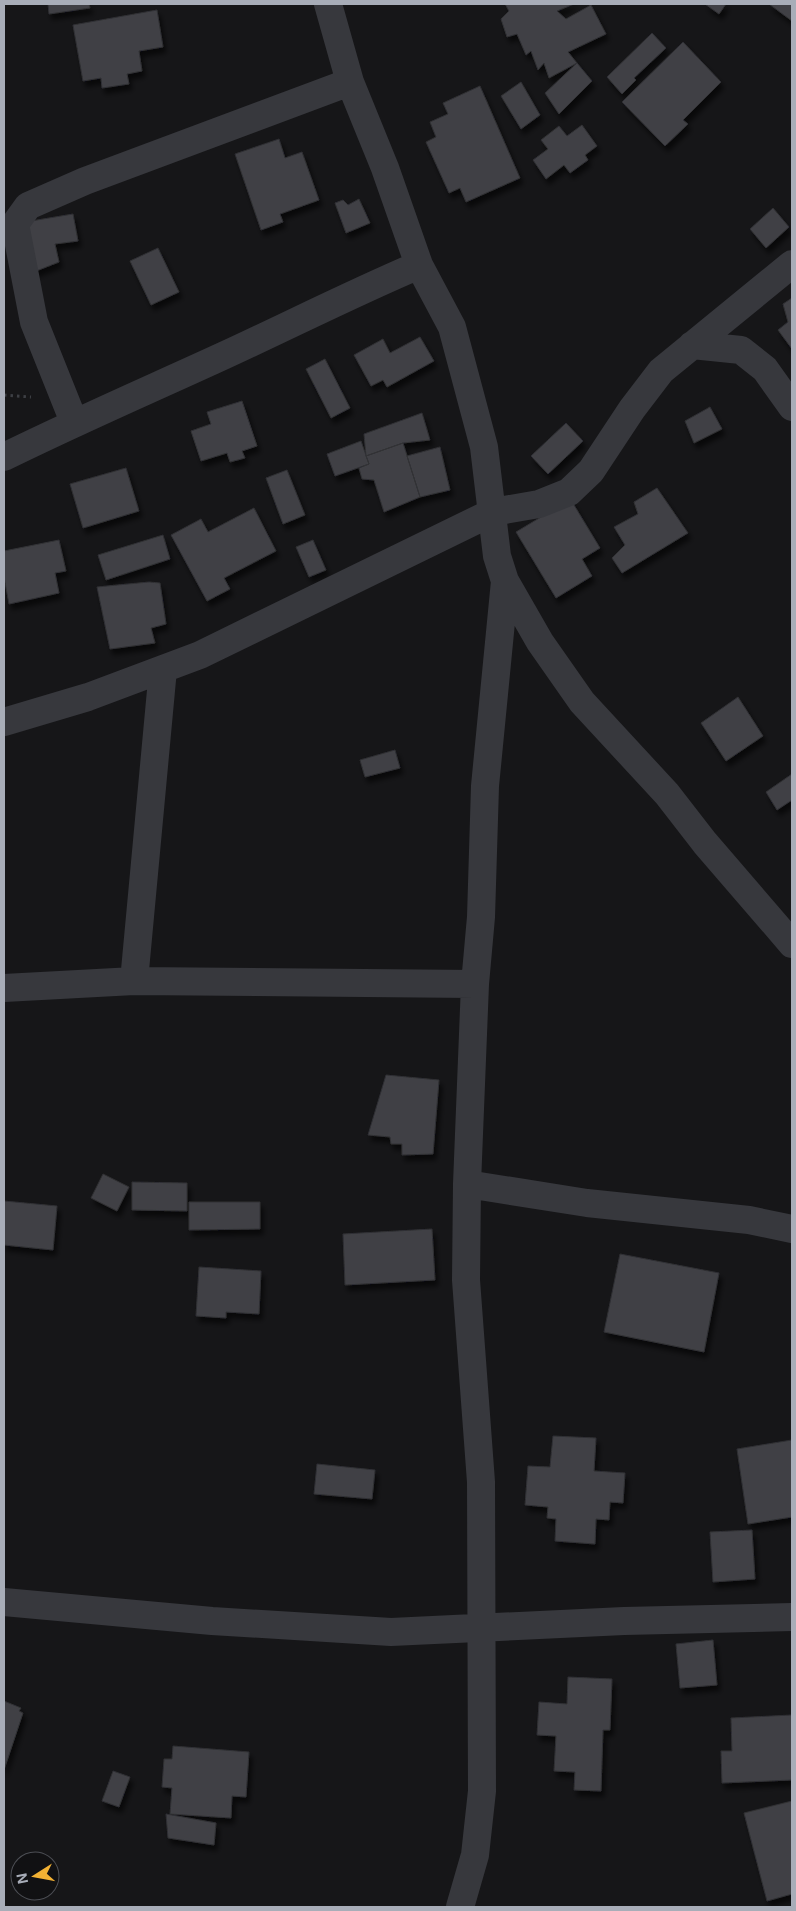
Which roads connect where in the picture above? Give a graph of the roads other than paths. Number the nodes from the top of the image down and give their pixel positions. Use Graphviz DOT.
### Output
graph roads {
  1 [pos="336,7"];
  2 [pos="350,82"];
  3 [pos="792,264"];
  4 [pos="419,265"];
  5 [pos="692,345"];
  6 [pos="792,407"];
  7 [pos="74,422"];
  8 [pos="4,457"];
  9 [pos="493,512"];
  10 [pos="506,581"];
  11 [pos="163,669"];
  12 [pos="4,722"];
  13 [pos="792,944"];
  14 [pos="134,981"];
  15 [pos="475,984"];
  16 [pos="4,988"];
  17 [pos="467,1184"];
  18 [pos="792,1230"];
  19 [pos="4,1602"];
  20 [pos="792,1618"];
  21 [pos="482,1627"];
  22 [pos="460,1907"];
  1 -- 2 [label="street"];
  2 -- 4 [label="street"];
  2 -- 7 [label="street"];
  3 -- 5 [label="street"];
  4 -- 7 [label="street"];
  4 -- 9 [label="street"];
  5 -- 6 [label="street"];
  5 -- 9 [label="street"];
  7 -- 8 [label="street"];
  9 -- 10 [label="street"];
  9 -- 11 [label="street"];
  10 -- 13 [label="street"];
  10 -- 15 [label="street"];
  11 -- 12 [label="street"];
  11 -- 14 [label="street"];
  14 -- 15 [label="street"];
  14 -- 16 [label="street"];
  15 -- 17 [label="street"];
  17 -- 18 [label="street"];
  17 -- 21 [label="street"];
  19 -- 21 [label="street"];
  20 -- 21 [label="street"];
  21 -- 22 [label="street"];
}
